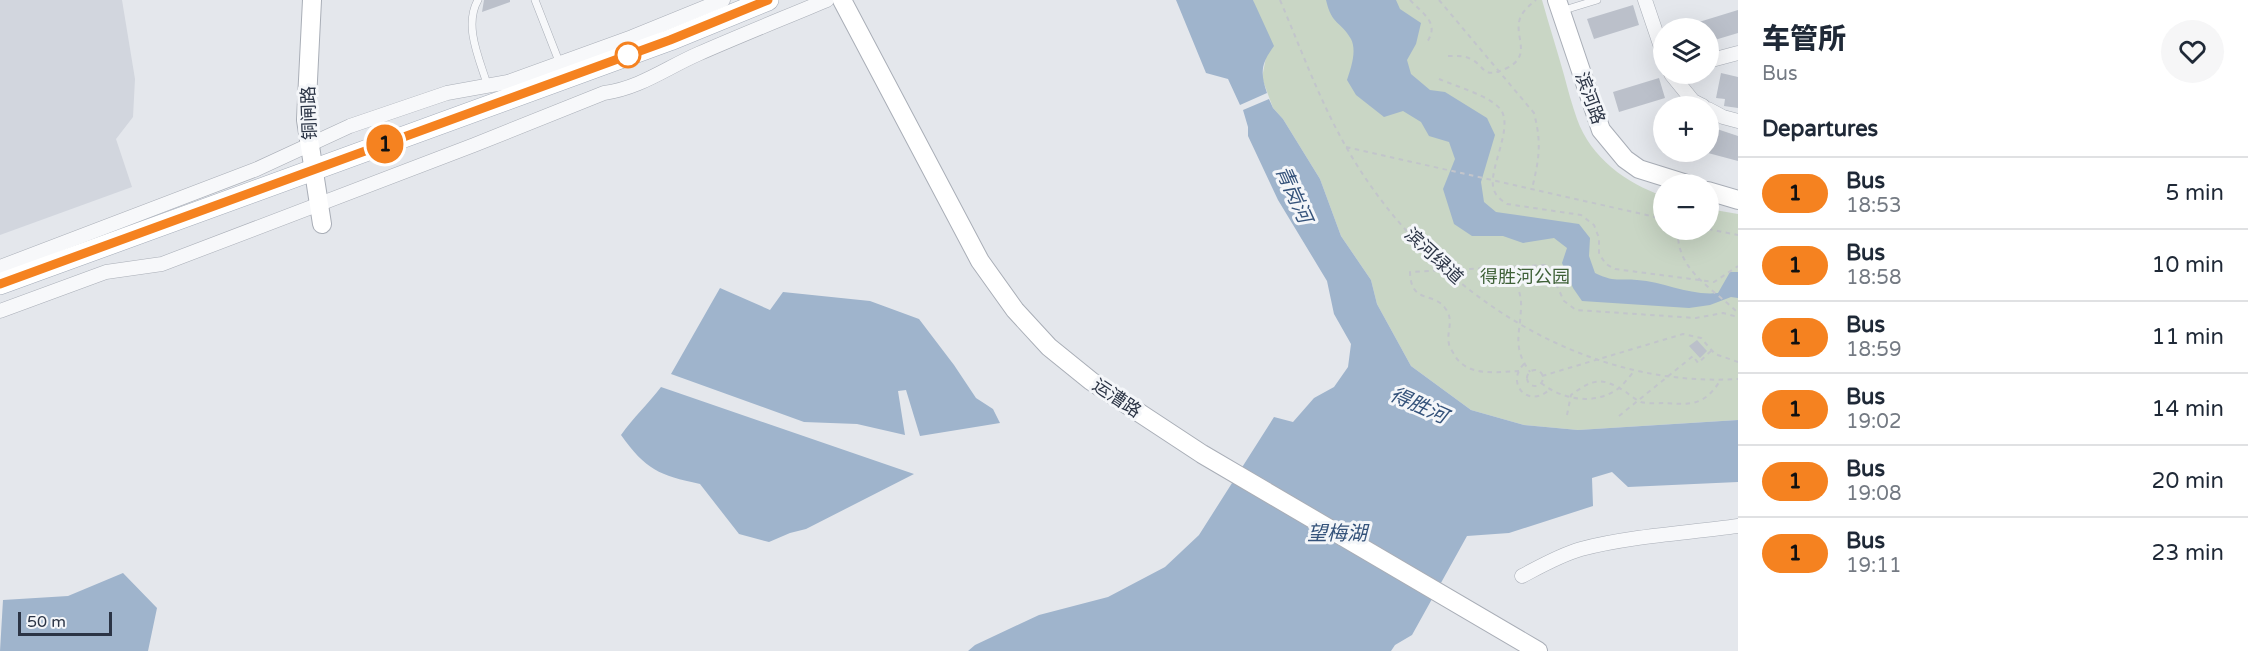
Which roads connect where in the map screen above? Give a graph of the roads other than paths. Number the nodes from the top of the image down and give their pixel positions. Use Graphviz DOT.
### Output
graph roads {
  1 [pos="312,0"];
  2 [pos="478,0"];
  3 [pos="535,0"];
  4 [pos="723,0"];
  5 [pos="768,0"];
  6 [pos="827,0"];
  7 [pos="842,0"];
  8 [pos="1597,0"];
  9 [pos="1645,0"];
  10 [pos="1559,6"];
  11 [pos="1653,24"];
  12 [pos="1738,53"];
  13 [pos="1719,58"];
  14 [pos="562,71"];
  15 [pos="1679,84"];
  16 [pos="490,95"];
  17 [pos="1689,96"];
  18 [pos="1719,115"];
  19 [pos="1738,121"];
  20 [pos="310,144"];
  21 [pos="314,170"];
  22 [pos="1655,174"];
  23 [pos="1719,194"];
  24 [pos="1738,200"];
  25 [pos="319,204"];
  26 [pos="322,224"];
  27 [pos="0,267"];
  28 [pos="0,284"];
  29 [pos="0,311"];
  30 [pos="1738,526"];
  31 [pos="1522,576"];
  32 [pos="1538,651"];
  1 -- 20 [label="main road, 铜闸路"];
  2 -- 16 [label="lane"];
  3 -- 14 [label="lane"];
  4 -- 14 [label="street"];
  5 -- 14 [label="main road"];
  6 -- 25 [label="street"];
  7 -- 32 [label="main road, 运漕路"];
  8 -- 10 [label="lane"];
  9 -- 11 [label="street"];
  10 -- 22 [label="main road, 滨河路"];
  12 -- 13 [label="street"];
  14 -- 16 [label="main road"];
  15 -- 17 [label="street"];
  16 -- 20 [label="street"];
  16 -- 21 [label="main road"];
  18 -- 19 [label="street"];
  20 -- 21 [label="main road, 铜闸路"];
  20 -- 27 [label="street"];
  21 -- 25 [label="main road, 铜闸路"];
  21 -- 28 [label="main road"];
  23 -- 24 [label="main road"];
  25 -- 26 [label="main road, 铜闸路"];
  25 -- 29 [label="street"];
  30 -- 31 [label="street"];
}
